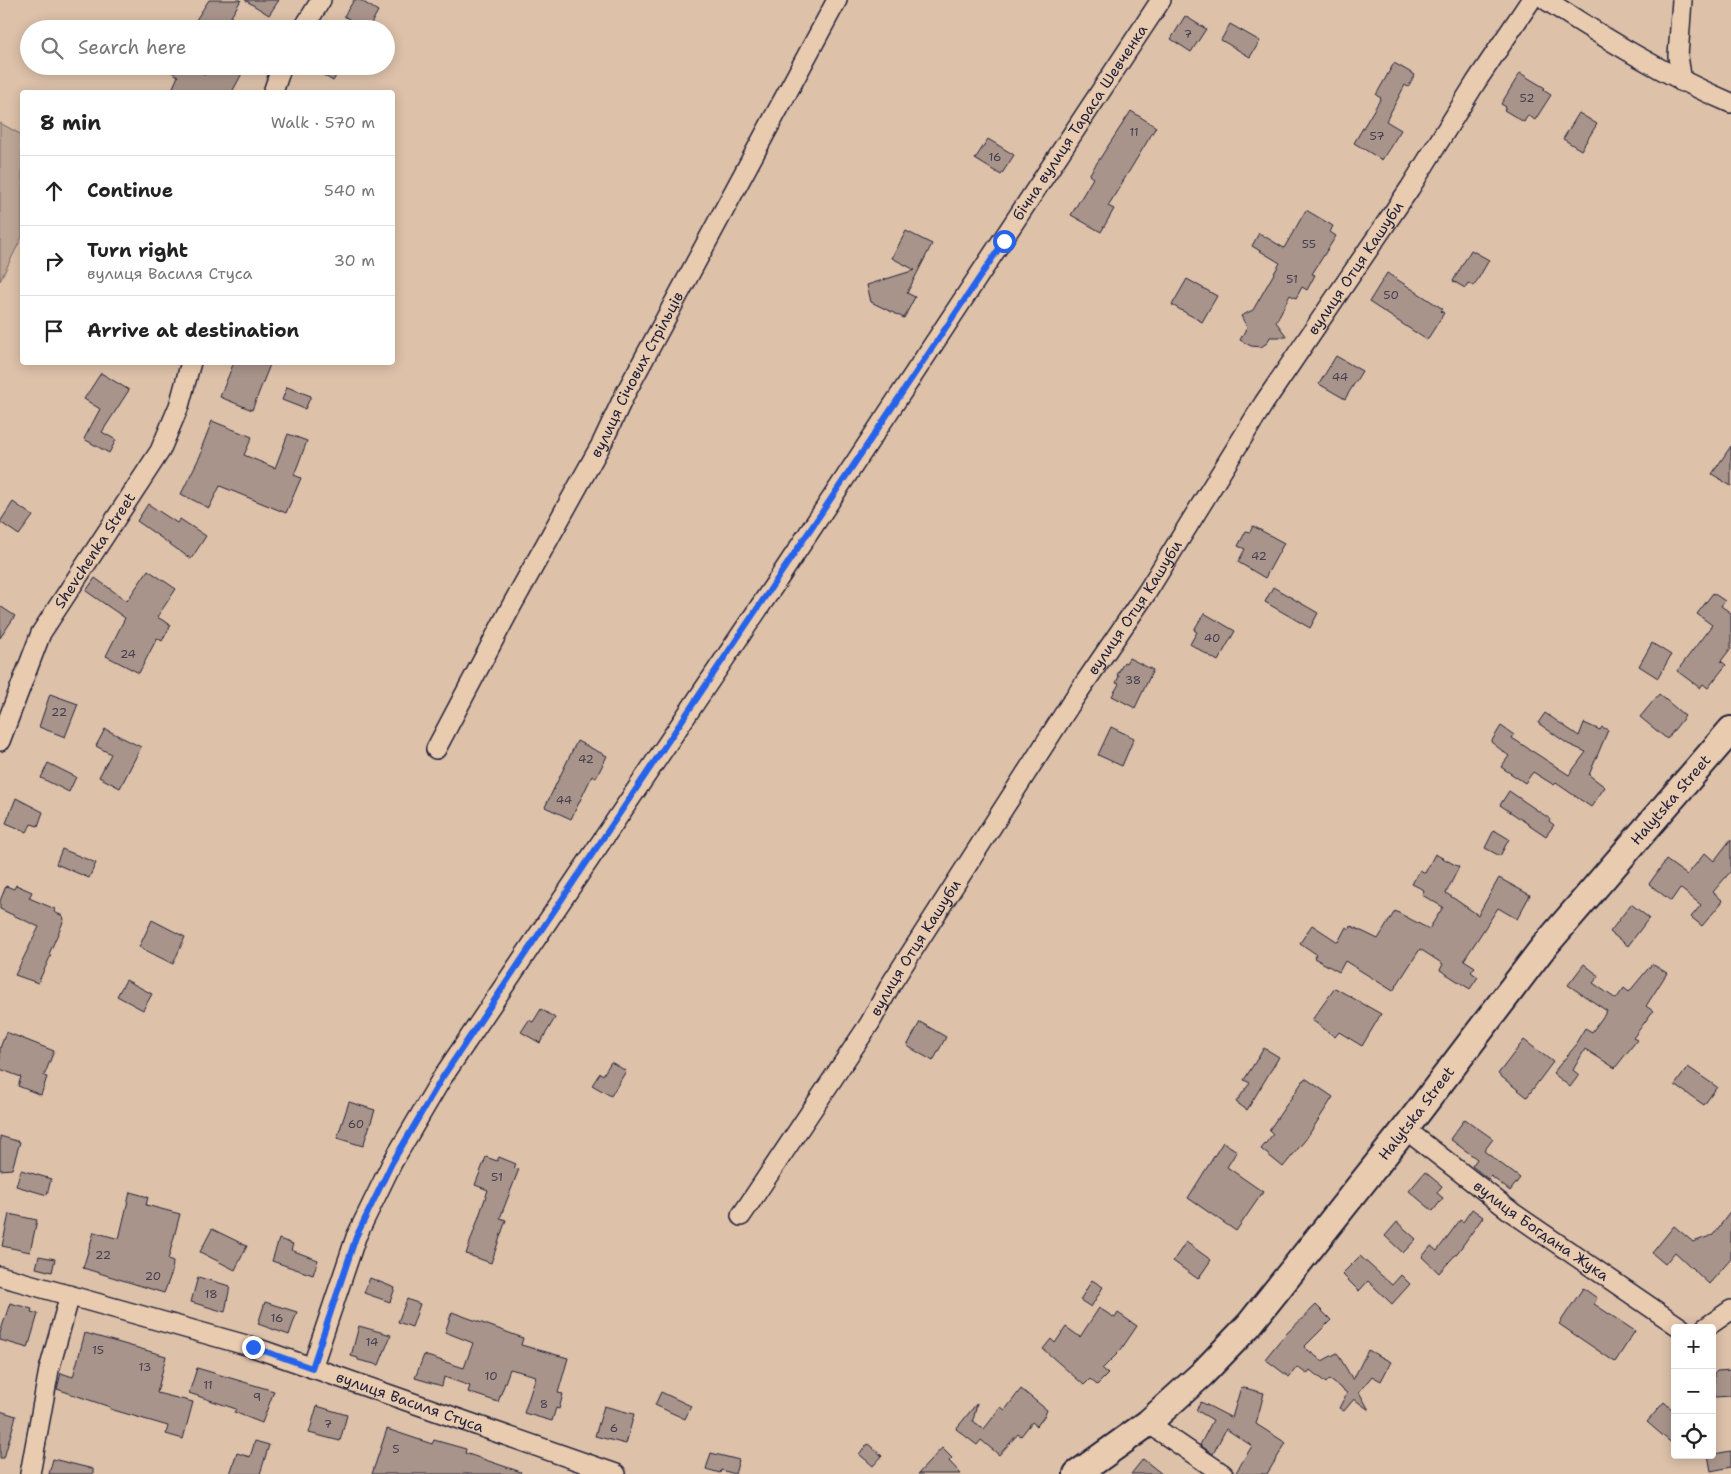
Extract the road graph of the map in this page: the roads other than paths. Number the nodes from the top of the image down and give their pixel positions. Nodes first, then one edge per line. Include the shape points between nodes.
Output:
1 (321, 0) edge
2 (837, 0) edge
3 (1161, 0) edge
4 (1532, 0) edge
5 (1546, 0) edge
6 (1682, 0) edge
7 (309, 20) edge
8 (279, 75) edge
9 (1682, 82) junction
10 (274, 90) edge
11 (1731, 103) edge
12 (190, 365) edge
13 (1731, 730) edge
14 (0, 741) edge
15 (436, 749) dead end
16 (1405, 1129) junction
17 (741, 1216) dead end
18 (0, 1276) edge
19 (70, 1295) junction
20 (1731, 1310) edge
21 (1675, 1324) edge
22 (1711, 1324) edge
23 (312, 1368) junction
24 (1148, 1423) junction
25 (30, 1474) edge
26 (616, 1474) edge
27 (1077, 1474) edge
28 (1224, 1474) edge

1 - 7 street
2 - 15 street, вулиця Січових Стрільців
3 - 23 street, бічна вулиця Тараса Шевченка via 776,584 442,1078 392,1163 356,1237
4 - 17 street, вулиця Отця Кашуби via 1410,188 1264,402 1147,592 1073,700 891,984 870,1023
5 - 9 street via 1618,47
6 - 9 street via 1678,56
8 - 10 street
9 - 11 street
12 - 14 street, Shevchenka Street via 179,406 160,451 41,633
13 - 16 street, Halytska Street via 1542,949
16 - 21 street, вулиця Богдана Жука via 1513,1213
16 - 24 street, Halytska Street via 1249,1325
18 - 19 street, вулиця Василя Стуса
19 - 23 street, вулиця Василя Стуса via 253,1347
19 - 25 street via 49,1370
20 - 22 street
23 - 26 street, вулиця Василя Стуса
24 - 27 street, Halytska Street
24 - 28 street

